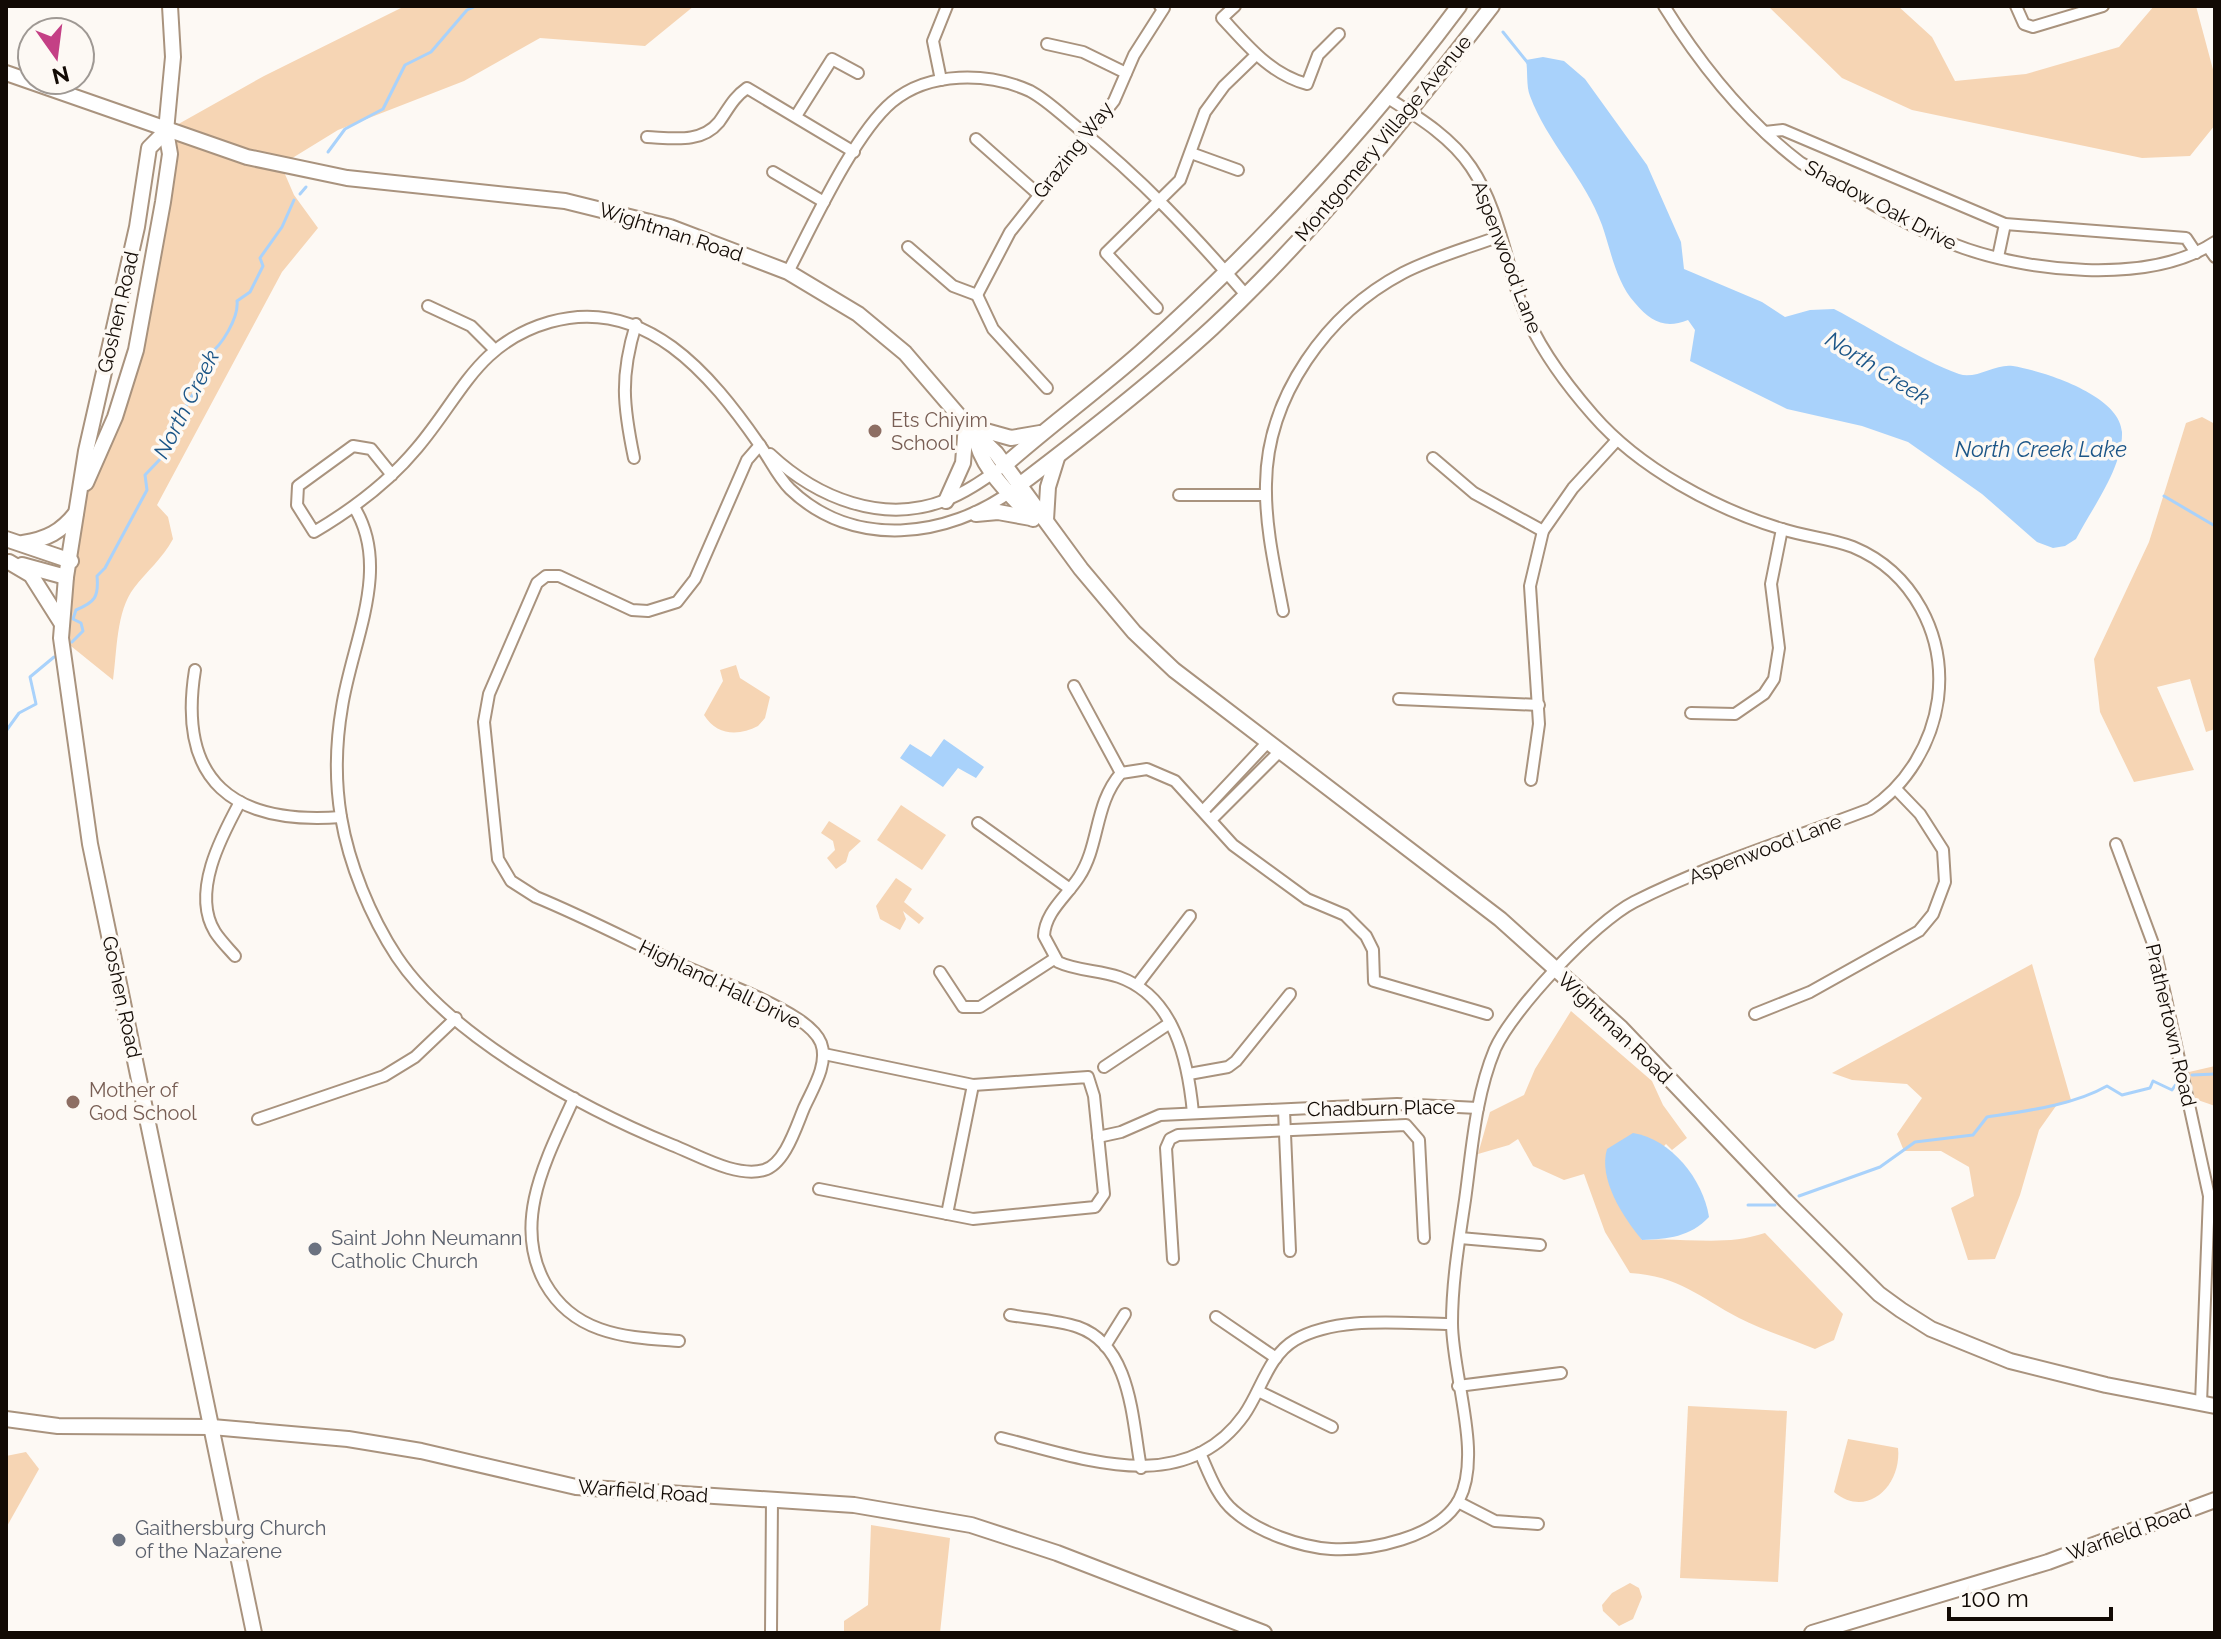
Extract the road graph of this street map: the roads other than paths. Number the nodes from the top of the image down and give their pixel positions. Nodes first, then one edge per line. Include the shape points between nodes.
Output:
1 (170, 6) edge
2 (947, 6) edge
3 (1160, 6) edge
4 (1235, 6) edge
5 (1459, 6) edge
6 (1492, 6) edge
7 (1664, 6) edge
8 (2016, 6) edge
9 (2103, 6) edge
10 (1339, 34) dead end
11 (1047, 44) dead end
12 (1256, 55) junction
13 (6, 73) edge
14 (858, 73) dead end
15 (1126, 73) junction
16 (941, 80) junction
17 (1388, 98) junction
18 (1409, 111) junction
19 (796, 116) junction
20 (166, 131) junction
21 (1765, 132) junction
22 (1088, 136) junction
23 (647, 137) dead end
24 (976, 139) dead end
25 (854, 152) junction
26 (1191, 153) junction
27 (1238, 170) dead end
28 (773, 172) dead end
29 (1038, 194) junction
30 (824, 202) junction
31 (1161, 202) junction
32 (2005, 224) junction
33 (1500, 236) junction
34 (2211, 245) edge
35 (908, 247) dead end
36 (2196, 253) junction
37 (1998, 257) junction
38 (2215, 257) edge
39 (1225, 271) junction
40 (788, 272) junction
41 (977, 295) junction
42 (1246, 295) junction
43 (428, 306) dead end
44 (1157, 308) dead end
45 (636, 324) junction
46 (494, 349) junction
47 (1047, 388) dead end
48 (970, 429) junction
49 (1044, 432) junction
50 (1617, 440) junction
51 (760, 445) junction
52 (1059, 455) junction
53 (634, 458) dead end
54 (1433, 458) dead end
55 (999, 469) junction
56 (392, 475) junction
57 (1014, 490) junction
58 (1179, 495) dead end
59 (1266, 495) junction
60 (946, 501) junction
61 (78, 505) junction
62 (354, 507) junction
63 (976, 514) junction
64 (1039, 519) junction
65 (1782, 529) junction
66 (1543, 531) junction
67 (13, 541) edge
68 (71, 561) junction
69 (7, 562) edge
70 (66, 577) junction
71 (1283, 611) dead end
72 (62, 624) junction
73 (195, 670) dead end
74 (1074, 686) dead end
75 (1399, 699) dead end
76 (1539, 705) junction
77 (1691, 713) dead end
78 (1272, 748) junction
79 (1121, 773) junction
80 (1531, 780) dead end
81 (1896, 789) junction
82 (240, 802) junction
83 (1208, 814) junction
84 (341, 817) junction
85 (978, 823) dead end
86 (2116, 844) dead end
87 (1070, 889) junction
88 (1190, 916) dead end
89 (235, 956) dead end
90 (1054, 959) junction
91 (1557, 971) junction
92 (940, 972) dead end
93 (1137, 985) junction
94 (1290, 994) dead end
95 (1487, 1014) dead end
96 (1755, 1014) dead end
97 (456, 1018) junction
98 (1170, 1023) junction
99 (824, 1054) junction
100 (1104, 1067) dead end
101 (1189, 1074) junction
102 (973, 1085) junction
103 (574, 1098) junction
104 (1478, 1108) junction
105 (1284, 1110) junction
106 (1193, 1113) junction
107 (258, 1119) dead end
108 (1284, 1130) junction
109 (1098, 1137) junction
110 (819, 1189) dead end
111 (947, 1214) junction
112 (1424, 1238) dead end
113 (1460, 1238) junction
114 (1540, 1245) dead end
115 (1290, 1251) dead end
116 (1173, 1259) dead end
117 (2211, 1301) edge
118 (1125, 1314) dead end
119 (1010, 1315) dead end
120 (1216, 1317) dead end
121 (1452, 1324) junction
122 (679, 1341) dead end
123 (1105, 1346) junction
124 (1276, 1358) junction
125 (1561, 1373) dead end
126 (1458, 1386) junction
127 (1258, 1391) junction
128 (2208, 1404) edge
129 (6, 1419) edge
130 (212, 1427) junction
131 (1332, 1427) dead end
132 (1001, 1438) dead end
133 (1200, 1453) junction
134 (1141, 1468) junction
135 (772, 1499) junction
136 (2215, 1500) edge
137 (1458, 1502) junction
138 (1538, 1524) dead end
139 (254, 1633) edge
140 (771, 1633) edge
141 (1264, 1633) edge
142 (1812, 1633) edge

1 - 20 main road, Goshen Road via 173,57
2 - 16 street via 933,41
3 - 15 street, Grazing Way via 1164,8
4 - 12 street via 1222,18
5 - 17 main road, Montgomery Village Avenue
6 - 18 main road, Montgomery Village Avenue
7 - 21 street, Shadow Oak Drive
8 - 9 street via 2024,24 2033,27
10 - 12 street via 1318,55 1307,84 1290,80
11 - 15 street via 1083,52
12 - 26 street via 1212,101
13 - 20 main road, Wightman Road
14 - 19 street via 832,59
15 - 22 street, Grazing Way via 1114,101
16 - 22 street via 966,77 1014,85 1034,93
16 - 25 street via 893,101
17 - 18 street, Aspenwood Lane
17 - 39 main road, Montgomery Village Avenue via 1309,188
18 - 33 street, Aspenwood Lane via 1447,139 1471,167 1488,197
18 - 42 main road, Montgomery Village Avenue via 1329,208
19 - 23 street via 747,88 698,137
19 - 25 street
20 - 40 main road, Wightman Road via 312,172 519,194 633,216
20 - 61 main road, Goshen Road via 170,154 136,350
20 - 61 main road, Goshen Road via 149,148
21 - 32 street, Shadow Oak Drive via 1783,130
21 - 37 street, Shadow Oak Drive via 1801,163 1914,224 1948,242
22 - 29 street, Grazing Way
22 - 31 street
24 - 29 street
25 - 30 street
26 - 27 street
26 - 31 street via 1180,180
28 - 30 street
29 - 41 street, Grazing Way via 1010,232
30 - 40 street
31 - 39 street
31 - 44 street via 1106,253
32 - 36 street, Shadow Oak Drive via 2186,238
32 - 37 street
33 - 50 street, Aspenwood Lane via 1523,308 1544,350
33 - 59 street via 1400,275 1336,324 1309,356 1280,408
34 - 36 street, Shadow Oak Drive
34 - 38 street
35 - 41 street via 953,286
36 - 37 street, Shadow Oak Drive via 2178,261 2114,269
39 - 42 street
39 - 49 main road, Montgomery Village Avenue via 1140,352
40 - 48 main road, Wightman Road via 858,314 905,353
41 - 47 street via 993,329
42 - 52 main road, Montgomery Village Avenue
43 - 46 street via 471,326
45 - 46 street via 602,317 553,321
45 - 51 street via 687,356
45 - 53 street via 623,387
46 - 56 street
48 - 49 main road via 1011,438
48 - 55 main road, Wightman Road
48 - 60 main road via 963,463
49 - 55 main road, Montgomery Village Avenue
50 - 65 street, Aspenwood Lane via 1660,474
50 - 66 street
51 - 60 street via 795,477 832,498 903,509
51 - 63 street via 791,489 854,525 910,532
51 - 99 street, Highland Hall Drive via 747,460 695,579 677,602 632,610 559,576 537,583 485,708 498,859 511,881 536,897 800,1020 819,1038
52 - 57 main road, Montgomery Village Avenue
52 - 64 main road
54 - 66 street via 1474,493
55 - 57 main road, Wightman Road
55 - 60 street
56 - 62 street
56 - 62 street via 367,446 346,449 296,491 299,510 314,532
57 - 63 street
57 - 64 main road, Wightman Road
58 - 59 street
59 - 71 street
61 - 67 main road via 65,527 52,536
61 - 68 main road, Goshen Road
62 - 84 street via 369,537 371,581 342,707
63 - 64 main road
64 - 78 main road, Wightman Road via 1050,539 1065,548 1134,632
65 - 77 street via 1771,584 1779,648 1774,679 1764,694 1735,714
65 - 81 street, Aspenwood Lane via 1831,539 1876,558 1898,576 1930,625 1940,684 1936,710 1919,755
66 - 76 street via 1530,596
67 - 68 main road
68 - 70 main road, Goshen Road
69 - 70 main road
69 - 72 main road via 31,575
70 - 72 main road, Goshen Road
72 - 130 main road, Goshen Road via 63,669 90,844
73 - 82 street via 190,723 200,762
74 - 79 street
75 - 76 street
76 - 80 street
78 - 83 street
78 - 91 main road, Wightman Road via 1500,919
79 - 83 street via 1159,773 1175,781
79 - 87 street via 1104,797 1086,862
81 - 91 street, Aspenwood Lane via 1870,809 1631,903 1595,930
81 - 96 street via 1943,850 1945,882 1933,914 1919,931 1810,992
82 - 84 street via 281,817
82 - 89 street via 214,859 207,903 215,932
83 - 95 street via 1233,845 1307,899 1331,907 1356,925 1373,950 1374,981
84 - 97 street via 356,871 383,933 414,979
85 - 87 street
86 - 117 street, Prathertown Road via 2155,949 2203,1161
87 - 90 street via 1044,924
88 - 93 street
90 - 92 street via 971,1009 963,1007
90 - 93 street
91 - 104 street, Aspenwood Lane via 1497,1046
91 - 128 main road, Wightman Road via 1621,1028 1786,1201 1901,1310 1931,1329 2010,1361
93 - 98 street
94 - 101 street via 1236,1061
97 - 103 street
97 - 107 street via 415,1057 384,1076
98 - 100 street
98 - 101 street
99 - 102 street
99 - 103 street via 778,1161 764,1170 743,1171 684,1149
101 - 106 street
102 - 109 street via 1088,1077
102 - 111 street
103 - 122 street via 531,1210 539,1271 551,1293 578,1319 623,1336
104 - 105 street, Chadburn Place via 1397,1104
104 - 113 street, Aspenwood Lane
105 - 106 street, Chadburn Place
105 - 108 street, Chadburn Place
106 - 109 street, Chadburn Place via 1150,1117
108 - 112 street, Chadburn Place via 1406,1125 1414,1131 1419,1140
108 - 115 street, Chadburn Place
108 - 116 street, Chadburn Place via 1170,1139 1166,1148
109 - 111 street via 1104,1194 1095,1207 985,1220
110 - 111 street
113 - 114 street
113 - 121 street, Aspenwood Lane
117 - 128 street, Prathertown Road
118 - 123 street
119 - 123 street via 1077,1327
120 - 124 street
121 - 124 street via 1333,1328 1293,1341
121 - 126 street, Aspenwood Lane
123 - 134 street via 1123,1377
124 - 127 street
125 - 126 street
126 - 137 street, Aspenwood Lane via 1468,1451
127 - 131 street
127 - 133 street via 1230,1432
129 - 130 main road, Warfield Road via 58,1426
130 - 135 main road, Warfield Road via 369,1442 576,1487
130 - 139 main road, Goshen Road
132 - 134 street
133 - 134 street via 1178,1463
133 - 137 street via 1236,1513 1258,1527 1316,1547 1355,1548 1423,1531
135 - 140 street
135 - 141 main road, Warfield Road via 854,1505 971,1525
136 - 142 main road, Warfield Road via 2048,1562
137 - 138 street via 1495,1521

